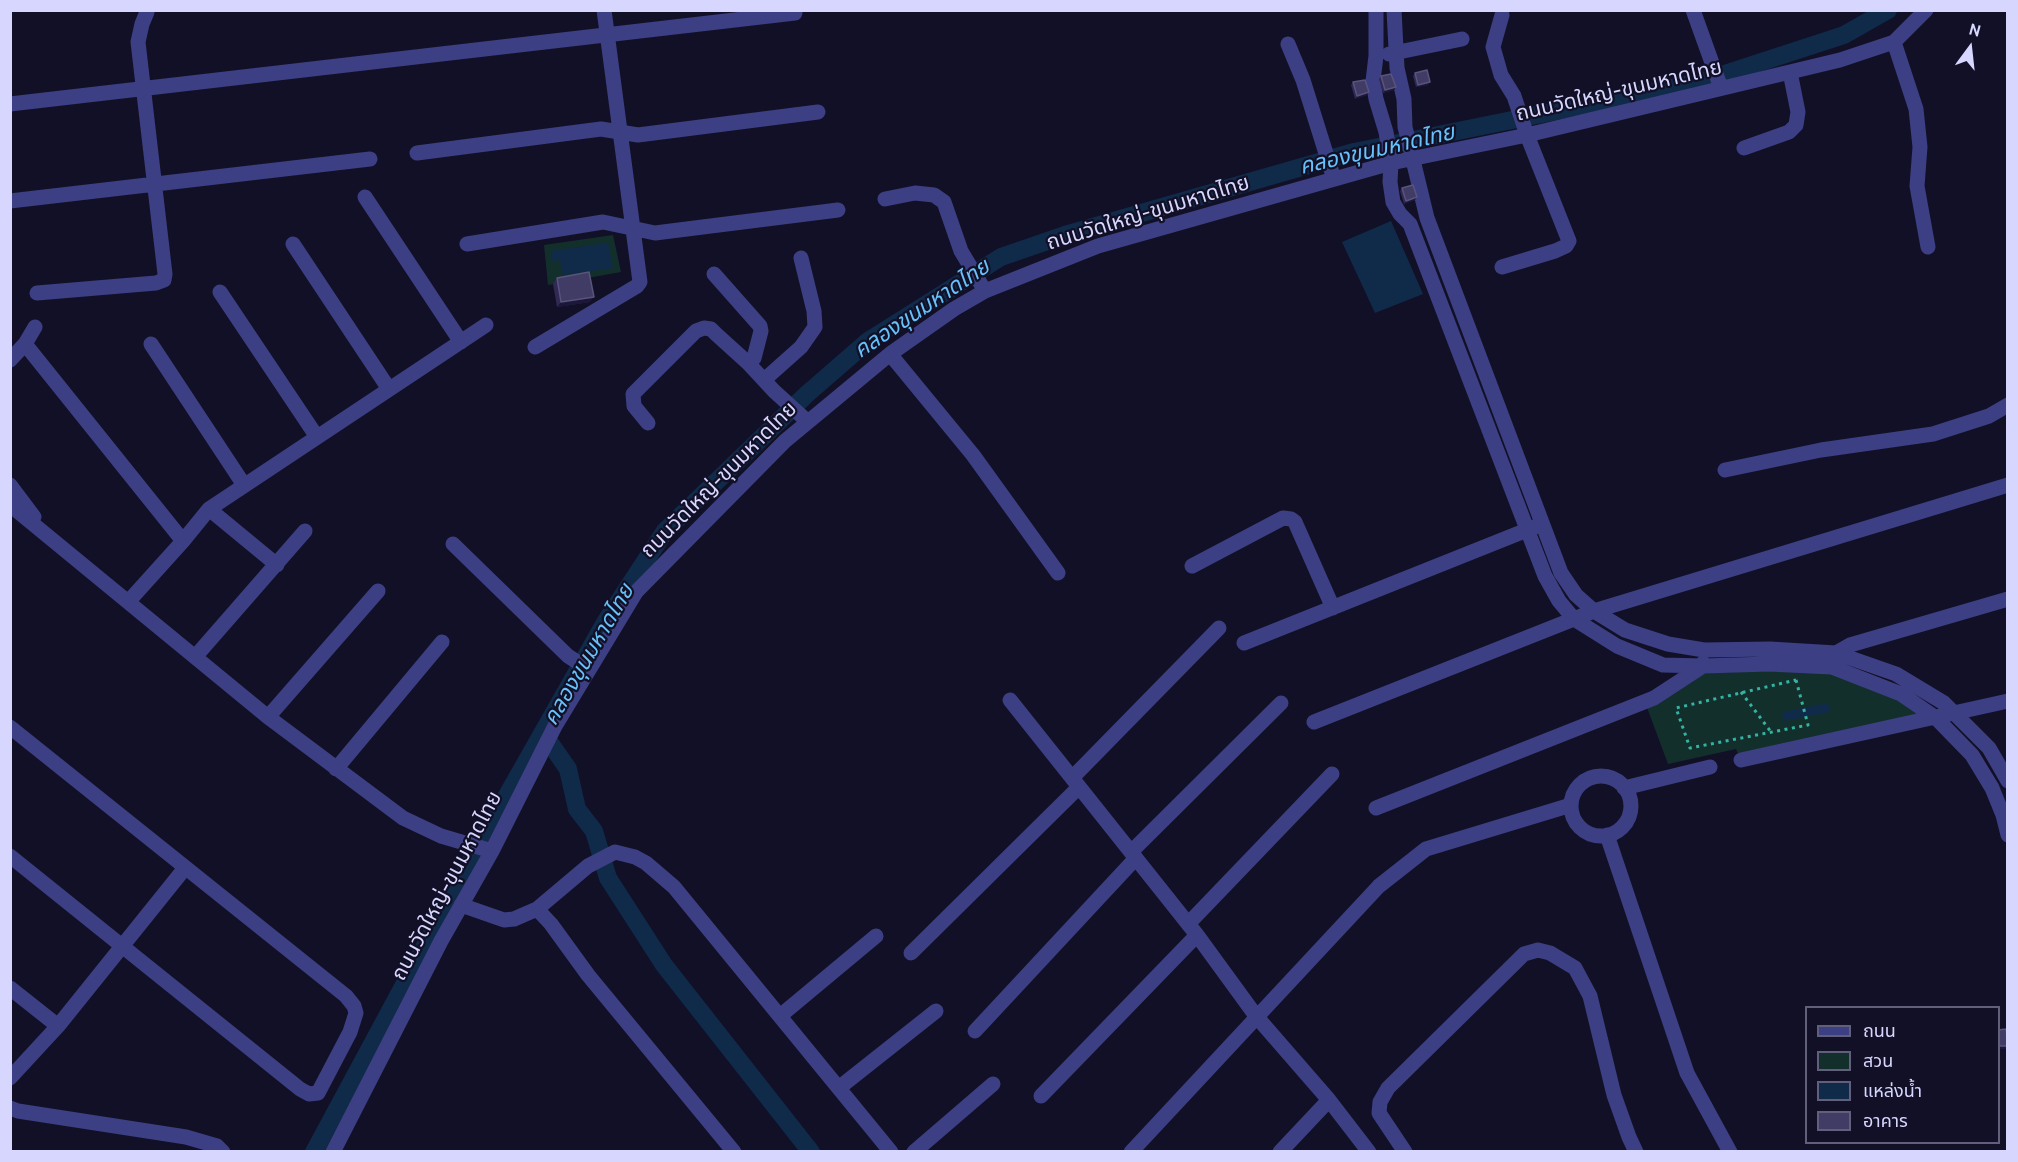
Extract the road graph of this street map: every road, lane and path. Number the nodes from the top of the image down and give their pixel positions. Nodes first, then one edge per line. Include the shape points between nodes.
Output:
1 (604, 10) edge
2 (1376, 10) edge
3 (1394, 10) edge
4 (1693, 10) edge
5 (1926, 10) edge
6 (151, 11) edge
7 (795, 13) dead end
8 (1502, 15) dead end
9 (607, 34) junction
10 (1462, 39) dead end
11 (1894, 42) junction
12 (1288, 44) dead end
13 (1396, 52) junction
14 (1376, 56) junction
15 (1790, 72) junction
16 (1719, 85) junction
17 (144, 88) junction
18 (10, 104) edge
19 (818, 112) dead end
20 (1525, 129) junction
21 (620, 132) junction
22 (1744, 148) dead end
23 (417, 153) dead end
24 (370, 159) dead end
25 (1412, 159) junction
26 (1391, 163) junction
27 (1331, 173) junction
28 (155, 185) junction
29 (365, 197) dead end
30 (885, 199) dead end
31 (10, 201) edge
32 (838, 210) dead end
33 (1426, 218) junction
34 (1410, 224) junction
35 (634, 228) junction
36 (293, 244) dead end
37 (467, 244) dead end
38 (1928, 247) dead end
39 (801, 258) dead end
40 (1502, 267) dead end
41 (714, 274) dead end
42 (983, 286) junction
43 (220, 292) dead end
44 (37, 293) dead end
45 (486, 325) dead end
46 (35, 327) dead end
47 (461, 342) junction
48 (25, 344) junction
49 (151, 344) dead end
50 (535, 347) dead end
51 (890, 354) junction
52 (10, 360) edge
53 (748, 363) junction
54 (769, 386) junction
55 (389, 389) junction
56 (2007, 405) edge
57 (803, 418) junction
58 (648, 423) dead end
59 (317, 437) junction
60 (1725, 470) dead end
61 (10, 485) edge
62 (244, 485) junction
63 (2007, 485) edge
64 (10, 505) edge
65 (209, 509) junction
66 (1542, 524) junction
67 (1527, 530) junction
68 (305, 531) dead end
69 (46, 534) junction
70 (183, 541) junction
71 (453, 544) dead end
72 (277, 565) junction
73 (1192, 566) dead end
74 (1058, 573) dead end
75 (378, 591) dead end
76 (2007, 599) edge
77 (128, 602) junction
78 (1333, 608) junction
79 (1594, 610) junction
80 (1574, 619) junction
81 (1219, 628) dead end
82 (442, 642) dead end
83 (1244, 643) dead end
84 (1704, 650) junction
85 (195, 657) junction
86 (1834, 660) junction
87 (1703, 666) junction
88 (586, 667) junction
89 (1741, 692) junction
90 (1010, 700) dead end
91 (2007, 701) edge
92 (1281, 704) dead end
93 (1955, 714) junction
94 (268, 717) junction
95 (1936, 718) junction
96 (1314, 722) dead end
97 (10, 727) edge
98 (1771, 732) junction
99 (1741, 760) dead end
100 (1710, 767) dead end
101 (336, 769) junction
102 (1332, 774) dead end
103 (2007, 781) edge
104 (1076, 783) junction
105 (1624, 788) junction
106 (1571, 805) junction
107 (1376, 808) dead end
108 (1607, 835) junction
109 (2007, 835) edge
110 (487, 849) junction
111 (1133, 855) junction
112 (10, 856) edge
113 (185, 868) junction
114 (461, 905) junction
115 (537, 909) junction
116 (1192, 929) junction
117 (876, 936) dead end
118 (123, 946) junction
119 (911, 953) dead end
120 (10, 988) edge
121 (936, 1011) dead end
122 (780, 1016) junction
123 (1256, 1016) junction
124 (58, 1026) junction
125 (975, 1031) dead end
126 (10, 1078) edge
127 (993, 1084) dead end
128 (840, 1088) junction
129 (1041, 1096) dead end
130 (1329, 1100) junction
131 (10, 1108) edge
132 (200, 1146) edge
133 (223, 1152) edge
134 (333, 1152) edge
135 (734, 1152) edge
136 (891, 1152) edge
137 (914, 1152) edge
138 (1131, 1152) edge
139 (1280, 1152) edge
140 (1369, 1152) edge
141 (1405, 1152) edge
142 (1636, 1152) edge
143 (1730, 1152) edge

1 - 9 street
2 - 14 street
3 - 13 street
4 - 16 street
5 - 11 street, ถนนวัดใหญ่-ขุนมหาดไทย
6 - 17 street via 141,24 138,42
7 - 9 street
8 - 20 street via 1494,47 1501,75 1514,96
9 - 17 street
9 - 21 street
10 - 13 street
11 - 15 street, ถนนวัดใหญ่-ขุนมหาดไทย
11 - 38 street via 1916,109 1920,147 1917,186
12 - 27 street
13 - 14 street
13 - 25 street
14 - 26 street via 1373,81
15 - 16 street, ถนนวัดใหญ่-ขุนมหาดไทย
15 - 22 street via 1798,112 1796,125 1789,132
16 - 20 street, ถนนวัดใหญ่-ขุนมหาดไทย
17 - 18 street
17 - 28 street
19 - 21 street via 638,135
20 - 25 street, ถนนวัดใหญ่-ขุนมหาดไทย
20 - 40 street via 1569,242 1555,251
21 - 23 street via 601,129
21 - 35 street
24 - 28 street
25 - 26 street, ถนนวัดใหญ่-ขุนมหาดไทย
25 - 33 street
26 - 27 street, ถนนวัดใหญ่-ขุนมหาดไทย
26 - 34 street via 1393,202
27 - 42 street, ถนนวัดใหญ่-ขุนมหาดไทย
28 - 31 street
28 - 44 street via 164,280
29 - 47 street
30 - 42 street via 915,193 934,195 944,201 961,251
32 - 35 street via 655,233
33 - 34 street
33 - 66 street
34 - 67 street
35 - 37 street via 603,222
35 - 50 street via 641,278 637,286
36 - 55 street
39 - 54 street via 815,327
41 - 53 street via 760,326 754,358
42 - 51 street, ถนนวัดใหญ่-ขุนมหาดไทย
43 - 59 street
45 - 47 street
46 - 48 street
47 - 55 street
48 - 52 street
48 - 70 street
49 - 62 street
51 - 57 street, ถนนวัดใหญ่-ขุนมหาดไทย
51 - 74 street via 973,455
53 - 54 street
53 - 58 street via 711,329 696,331 633,394 634,406
54 - 57 street
55 - 59 street
56 - 60 street via 1989,416 1933,434 1821,450
57 - 88 street, ถนนวัดใหญ่-ขุนมหาดไทย via 636,592
59 - 62 street
61 - 69 street
62 - 65 street
63 - 79 street
64 - 69 street
65 - 70 street
65 - 72 street
66 - 67 street
66 - 79 street via 1561,573 1576,595
67 - 78 street
67 - 80 street via 1545,576
68 - 72 street
69 - 77 street
70 - 77 street
71 - 88 street via 568,656
72 - 85 street
73 - 78 street via 1283,519 1291,519
75 - 94 street
76 - 86 street via 1858,642
77 - 85 street
78 - 83 street
79 - 80 street
79 - 84 street via 1625,630 1668,644
80 - 87 street via 1617,646 1663,664
80 - 96 street
81 - 104 street
82 - 101 street
84 - 86 street via 1770,649
84 - 87 street
85 - 94 street
86 - 87 street
86 - 93 street via 1896,674
86 - 95 street via 1901,694
87 - 107 street via 1654,698
88 - 110 street, ถนนวัดใหญ่-ขุนมหาดไทย
89 - 98 path
89 - 98 path via 1796,680 1808,725
89 - 98 path via 1676,708 1690,748
90 - 104 street
91 - 93 street
92 - 111 street
93 - 95 street
93 - 103 street via 1989,748
94 - 101 street
95 - 99 street
95 - 109 street via 1972,755 1992,788
97 - 113 street
100 - 105 street
101 - 110 street via 403,818 441,836
102 - 116 street
104 - 111 street
104 - 119 street
105 - 106 street via 1606,777 1586,780 1578,786
105 - 108 street via 1630,803 1627,821 1621,829
106 - 108 street via 1572,815 1584,831
106 - 123 street via 1426,849 1379,886
108 - 143 street via 1687,1072
110 - 114 street, ถนนวัดใหญ่-ขุนมหาดไทย
111 - 116 street
111 - 125 street
112 - 118 street
113 - 118 street
113 - 118 street via 354,1006 356,1013 350,1032 318,1093 300,1089
114 - 115 street via 504,920
114 - 134 street, ถนนวัดใหญ่-ขุนมหาดไทย
115 - 122 street via 588,866 615,852 635,856 674,887
115 - 135 street
116 - 123 street
116 - 129 street
117 - 122 street
118 - 124 street
120 - 124 street
121 - 128 street
122 - 128 street
123 - 130 street
123 - 138 street
124 - 126 street
127 - 137 street
128 - 136 street
130 - 139 street
130 - 140 street
131 - 132 street
132 - 133 street via 217,1146
141 - 142 street via 1379,1113 1388,1088 1524,954 1538,950 1575,968 1590,996 1614,1095

